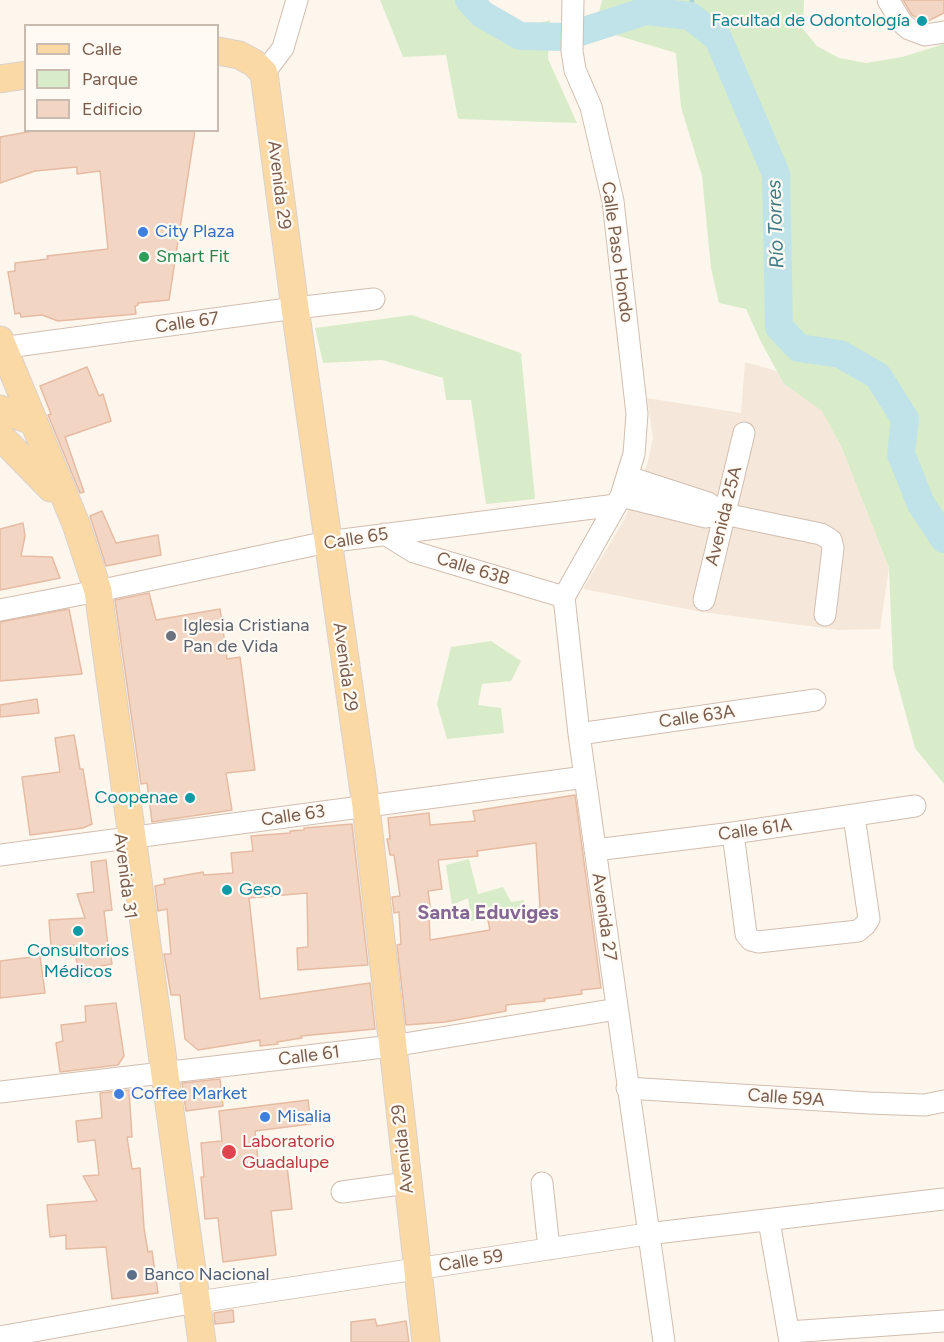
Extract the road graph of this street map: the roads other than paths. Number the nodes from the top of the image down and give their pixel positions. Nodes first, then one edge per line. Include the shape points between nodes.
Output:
1 (297, 0) edge
2 (573, 0) edge
3 (888, 0) edge
4 (944, 32) edge
5 (219, 51) edge
6 (264, 74) junction
7 (24, 75) edge
8 (0, 79) edge
9 (374, 299) dead end
10 (295, 308) junction
11 (1, 351) edge
12 (19, 417) edge
13 (744, 433) dead end
14 (0, 436) edge
15 (51, 488) junction
16 (622, 493) junction
17 (724, 514) junction
18 (385, 534) junction
19 (327, 542) junction
20 (92, 592) junction
21 (564, 597) junction
22 (704, 600) dead end
23 (0, 610) edge
24 (825, 615) dead end
25 (815, 700) dead end
26 (579, 734) junction
27 (585, 777) junction
28 (366, 806) junction
29 (915, 806) dead end
30 (854, 816) junction
31 (733, 833) junction
32 (126, 838) junction
33 (595, 850) junction
34 (0, 855) edge
35 (616, 1009) junction
36 (392, 1046) junction
37 (157, 1074) junction
38 (627, 1088) junction
39 (0, 1092) edge
40 (944, 1101) edge
41 (407, 1183) junction
42 (542, 1184) dead end
43 (342, 1192) dead end
44 (944, 1199) edge
45 (769, 1221) junction
46 (647, 1234) junction
47 (549, 1249) junction
48 (417, 1269) junction
49 (191, 1303) junction
50 (944, 1321) edge
51 (0, 1337) edge
52 (790, 1337) edge
53 (190, 1342) edge
54 (202, 1342) edge
55 (426, 1342) edge
56 (664, 1342) edge

1 - 6 street via 283,48
2 - 16 street, Calle Paso Hondo via 572,51 575,70 591,107 613,201 638,414 634,454
3 - 4 street via 909,29 925,35
5 - 6 main road via 239,55
6 - 10 main road, Avenida 29
7 - 8 main road
9 - 10 street, Calle 67
10 - 11 street, Calle 67
10 - 19 main road, Avenida 29
11 - 12 main road
12 - 15 main road, Avenida 31
12 - 20 main road, Avenida 31 via 75,524
13 - 17 street, Avenida 25A
14 - 15 main road
15 - 20 main road, Avenida 31
16 - 17 street, Calle 65 via 706,517
16 - 18 street, Calle 65
16 - 21 street
17 - 22 street, Avenida 25A
17 - 24 street, Calle 65 via 821,534 831,540
18 - 19 street, Calle 65
18 - 21 street, Calle 63B via 414,552
19 - 20 street, Calle 65
19 - 28 main road, Avenida 29
20 - 23 street, Calle 65
20 - 32 main road, Avenida 31
21 - 26 street, Avenida 27
25 - 26 street, Calle 63A
26 - 27 street, Avenida 27
27 - 28 street, Calle 63
27 - 33 street, Avenida 27
28 - 32 street, Calle 63
28 - 36 main road, Avenida 29
29 - 30 street, Calle 61A
30 - 31 street, Calle 61A
30 - 31 street via 869,919 858,931 751,940 746,934
31 - 33 street, Calle 61A
32 - 34 street, Calle 63
32 - 37 main road, Avenida 31
33 - 35 street, Avenida 27
35 - 36 street, Calle 61
35 - 38 street, Avenida 27
36 - 37 street, Calle 61
36 - 41 main road, Avenida 29
37 - 39 street, Calle 61
37 - 49 main road, Avenida 31
38 - 40 street, Calle 59A via 869,1103 925,1105
38 - 46 street, Avenida 27
41 - 43 street
41 - 48 main road, Avenida 29
42 - 47 street
44 - 45 street, Calle 59
45 - 46 street, Calle 59
45 - 52 street
46 - 47 street, Calle 59
46 - 56 street, Avenida 27
47 - 48 street, Calle 59
48 - 49 street, Calle 59
48 - 55 main road, Avenida 29
49 - 51 street, Calle 59
49 - 53 main road, Avenida 31
49 - 54 main road, Avenida 31
50 - 52 street

